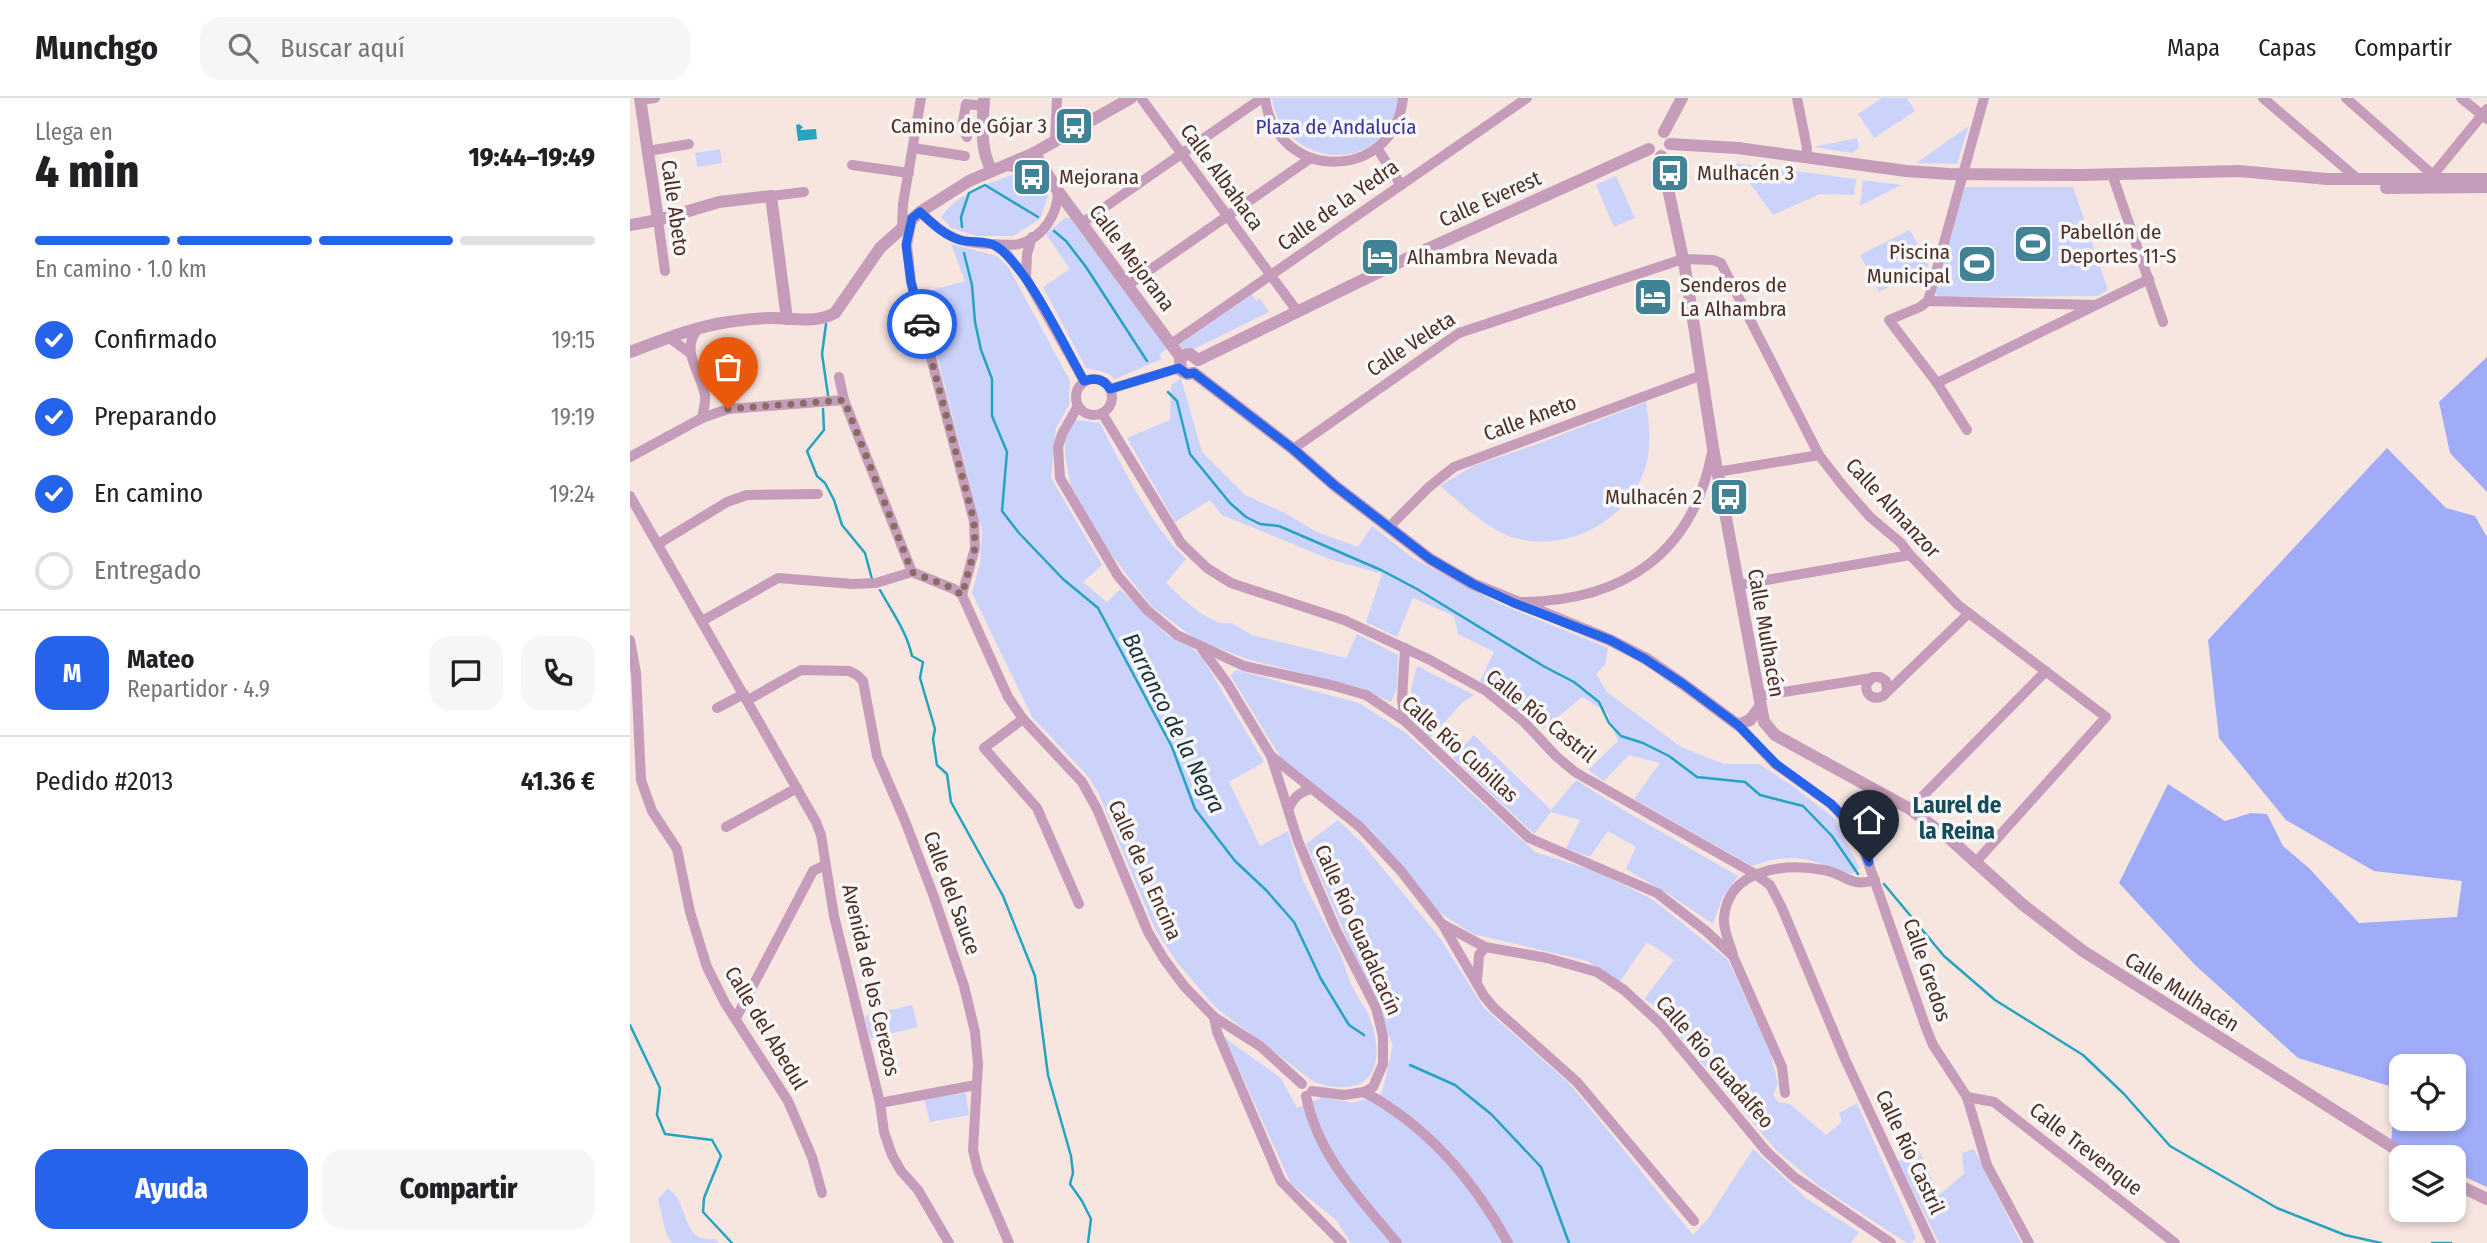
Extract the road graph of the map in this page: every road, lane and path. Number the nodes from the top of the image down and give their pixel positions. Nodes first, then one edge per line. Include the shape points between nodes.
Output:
1 (655, 98) edge
2 (921, 98) edge
3 (1057, 98) edge
4 (1131, 98) edge
5 (1140, 98) edge
6 (1264, 98) edge
7 (1403, 98) edge
8 (1527, 98) edge
9 (1682, 98) edge
10 (1797, 98) edge
11 (1984, 98) edge
12 (2263, 98) edge
13 (2346, 98) edge
14 (2460, 98) edge
15 (640, 99) edge
16 (967, 101) edge
17 (984, 102) edge
18 (2485, 115) edge
19 (967, 136) dead end
20 (1667, 138) junction
21 (1055, 141) junction
22 (689, 144) dead end
23 (913, 148) junction
24 (1377, 148) junction
25 (1648, 149) junction
26 (648, 151) junction
27 (1034, 153) junction
28 (1183, 154) junction
29 (965, 156) dead end
30 (1661, 156) junction
31 (1311, 158) junction
32 (1806, 158) junction
33 (852, 165) dead end
34 (1005, 166) junction
35 (992, 171) junction
36 (909, 173) junction
37 (2112, 174) junction
38 (1961, 175) junction
39 (2433, 177) junction
40 (2331, 179) junction
41 (2487, 179) edge
42 (2359, 180) junction
43 (1401, 185) junction
44 (1054, 186) junction
45 (2487, 187) edge
46 (804, 192) dead end
47 (771, 196) junction
48 (1054, 216) junction
49 (1226, 217) junction
50 (1079, 219) junction
51 (658, 220) junction
52 (907, 223) junction
53 (630, 225) edge
54 (1032, 237) junction
55 (992, 244) junction
56 (906, 245) junction
57 (1683, 260) junction
58 (665, 271) dead end
59 (1270, 276) junction
60 (1026, 278) junction
61 (2149, 279) junction
62 (1730, 280) junction
63 (1128, 285) junction
64 (1745, 290) dead end
65 (1928, 300) junction
66 (2096, 305) junction
67 (1297, 311) junction
68 (788, 318) junction
69 (2163, 322) dead end
70 (699, 328) junction
71 (668, 337) junction
72 (1171, 344) junction
73 (630, 352) edge
74 (690, 353) junction
75 (1180, 363) junction
76 (1196, 367) junction
77 (1702, 374) junction
78 (839, 377) dead end
79 (1084, 381) junction
80 (1937, 383) junction
81 (1110, 389) junction
82 (705, 396) junction
83 (844, 400) junction
84 (1078, 406) junction
85 (723, 410) junction
86 (1102, 412) junction
87 (702, 418) junction
88 (1967, 430) dead end
89 (1713, 448) junction
90 (1293, 449) junction
91 (1819, 455) junction
92 (631, 458) edge
93 (1717, 471) junction
94 (818, 494) dead end
95 (630, 496) edge
96 (1389, 527) junction
97 (658, 544) junction
98 (1910, 555) junction
99 (912, 572) junction
100 (1738, 585) junction
101 (962, 595) junction
102 (1514, 603) junction
103 (1969, 614) junction
104 (702, 621) junction
105 (630, 640) edge
106 (1199, 646) junction
107 (1405, 648) junction
108 (1423, 656) junction
109 (2046, 671) junction
110 (1405, 673) junction
111 (1873, 677) junction
112 (1888, 691) junction
113 (746, 697) junction
114 (1402, 700) junction
115 (1759, 701) junction
116 (718, 708) dead end
117 (1387, 709) junction
118 (1023, 719) junction
119 (1405, 721) junction
120 (1738, 725) junction
121 (1271, 756) junction
122 (797, 789) junction
123 (1310, 789) junction
124 (1289, 808) junction
125 (1910, 809) junction
126 (726, 827) dead end
127 (1975, 863) junction
128 (825, 865) junction
129 (1755, 874) junction
130 (1875, 880) junction
131 (1079, 904) dead end
132 (1724, 923) junction
133 (1442, 924) junction
134 (1706, 931) junction
135 (1485, 947) junction
136 (1733, 956) junction
137 (1477, 982) junction
138 (1214, 1017) junction
139 (736, 1018) junction
140 (976, 1085) junction
141 (1368, 1090) junction
142 (1785, 1093) dead end
143 (1308, 1094) junction
144 (1967, 1097) junction
145 (880, 1103) junction
146 (2389, 1145) edge
147 (2466, 1189) edge
148 (822, 1193) dead end
149 (2487, 1199) edge
150 (1694, 1221) dead end
151 (950, 1243) edge
152 (1009, 1243) edge
153 (1342, 1243) edge
154 (1397, 1243) edge
155 (1508, 1243) edge
156 (1891, 1243) edge
157 (1931, 1243) edge
158 (2029, 1243) edge
159 (2175, 1243) edge

1 - 15 street
2 - 23 street
3 - 21 street
4 - 21 street
5 - 28 street, Calle Albahaca
6 - 28 street
6 - 31 street via 1282,139
7 - 24 street via 1392,132
8 - 43 street, Calle de la Yedra
9 - 20 street
10 - 32 street
11 - 38 street
12 - 42 street
13 - 39 street
14 - 18 street
15 - 26 street, Calle Abeto
16 - 17 street
16 - 19 street via 962,127
17 - 35 street via 984,157
18 - 39 street
20 - 25 street via 1658,133
20 - 30 street via 1666,153
20 - 32 street
21 - 27 street
22 - 26 street, Calle Abeto
23 - 29 street
23 - 36 street
24 - 31 street via 1352,160
24 - 43 street
25 - 30 street
25 - 67 street, Calle Everest
26 - 51 street, Calle Abeto
27 - 34 street
27 - 44 street, Calle Mejorana
28 - 49 street, Calle Albahaca
28 - 50 street
30 - 57 street, Calle Mulhacén
31 - 49 street
32 - 38 street
33 - 36 street
34 - 35 street
34 - 44 street via 1038,170
35 - 52 street
36 - 52 street via 903,204
37 - 38 street
37 - 40 street via 2239,171
37 - 61 street
38 - 65 street
39 - 41 street
39 - 42 street
40 - 42 street
40 - 45 street via 2371,188
43 - 59 street, Calle de la Yedra
44 - 48 street via 1058,205
44 - 50 street, Calle Mejorana
46 - 47 street
47 - 51 street via 719,202
47 - 68 street
48 - 50 street via 1062,213
48 - 54 street
49 - 59 street, Calle Albahaca
49 - 63 street
50 - 63 street, Calle Mejorana
51 - 53 street
51 - 58 street, Calle Abeto
52 - 55 street via 937,228 957,239
52 - 56 street
52 - 56 street
52 - 68 street via 880,248 835,313 808,321
54 - 55 street via 1019,244
54 - 60 street
55 - 60 street via 1005,252
56 - 101 street via 911,282 974,521 975,548
57 - 62 street, Calle Almanzor via 1721,263
57 - 77 street, Calle Mulhacén
57 - 90 street, Calle Veleta via 1459,333
59 - 67 street, Calle Albahaca
59 - 72 street, Calle de la Yedra
60 - 79 street
61 - 66 street
61 - 69 street
62 - 64 street
62 - 91 street, Calle Almanzor
63 - 72 street, Calle Mejorana
65 - 66 street
65 - 80 street via 1889,320
66 - 80 street
67 - 76 street, Calle Everest
68 - 70 street
70 - 71 street
70 - 74 street
71 - 73 street
71 - 74 street
72 - 75 street, Calle Mejorana
74 - 82 street
75 - 76 street via 1190,354
75 - 81 street
76 - 90 street, Calle Gredos
77 - 89 street, Calle Mulhacén
77 - 96 street, Calle Aneto via 1454,467
78 - 83 street
79 - 81 street via 1096,379
79 - 84 street via 1077,390
80 - 88 street
81 - 86 street via 1110,405
82 - 85 street
82 - 87 street
83 - 85 street
83 - 99 street
84 - 86 street via 1092,415
84 - 106 street, Calle Río Cubillas via 1058,447 1060,478 1118,576 1147,610
85 - 87 street
86 - 107 street, Calle Río Castril via 1181,543 1207,568 1231,583 1344,620
87 - 92 street
89 - 93 street, Calle Mulhacén
89 - 102 street via 1707,480 1692,513 1652,564 1596,593
90 - 96 street, Calle Gredos
91 - 93 street
91 - 98 street, Calle Almanzor via 1870,517
93 - 100 street, Calle Mulhacén
94 - 97 street via 747,495 727,502
95 - 97 street, Avenida de los Cerezos
96 - 102 street, Calle Gredos via 1430,559
97 - 104 street, Avenida de los Cerezos
98 - 100 street
98 - 103 street, Calle Almanzor
99 - 101 street
99 - 104 street via 876,583 778,579
100 - 115 street, Calle Mulhacén
101 - 118 street, Calle de la Encina via 1008,697
102 - 120 street, Calle Gredos via 1610,640 1645,659
103 - 109 street, Calle Almanzor
103 - 112 street
104 - 113 street, Avenida de los Cerezos
105 - 139 street, Calle del Abedul via 636,673 640,780 652,811 677,849 707,967
106 - 117 street, Calle Río Cubillas via 1244,666 1366,695
106 - 121 street, Calle Río Guadalcacín
107 - 108 street, Calle Río Castril
107 - 110 street
108 - 110 street
108 - 129 street, Calle Río Castril via 1486,691 1575,772
109 - 125 street
109 - 127 street, Calle Almanzor via 2106,717
110 - 114 street
111 - 112 street via 1883,678
111 - 112 street via 1866,686 1870,696 1880,698
111 - 115 street
113 - 116 street
113 - 122 street, Avenida de los Cerezos
113 - 140 street, Calle del Sauce via 802,670 849,671 863,681 877,756 925,872 964,986 975,1032
114 - 117 street
114 - 119 street
115 - 120 street via 1750,720
115 - 125 street, Calle Mulhacén via 1764,722 1775,736
117 - 119 street, Calle Río Cubillas
118 - 131 street via 984,748 1037,808
118 - 138 street, Calle de la Encina via 1083,782 1164,960
119 - 134 street, Calle Río Cubillas via 1529,838 1657,893
120 - 130 street, Calle Gredos via 1776,764 1849,822
121 - 123 street, Calle Río Guadalfeo
121 - 124 street, Calle Río Guadalcacín
122 - 126 street
122 - 128 street, Avenida de los Cerezos via 817,822
123 - 124 street via 1293,799
123 - 133 street, Calle Río Guadalfeo via 1368,836
124 - 141 street, Calle Río Guadalcacín via 1325,904 1376,1009 1383,1063
125 - 127 street, Calle Mulhacén
127 - 146 street, Calle Mulhacén via 2083,951
128 - 139 street, Avenida de los Cerezos via 813,871
128 - 145 street, Avenida de los Cerezos
129 - 130 street via 1804,867 1862,884
129 - 132 street via 1727,901
129 - 157 street, Calle Río Castril via 1770,885 1782,908 1845,1059
130 - 144 street, Calle Gredos via 1933,1045
132 - 134 street via 1719,930
132 - 136 street
133 - 135 street, Calle Río Guadalfeo
133 - 137 street
134 - 136 street, Calle Río Cubillas
135 - 137 street via 1479,955
135 - 156 street, Calle Río Guadalfeo via 1597,972 1624,990 1661,1024 1766,1151 1794,1177
136 - 142 street, Calle Río Cubillas via 1782,1068
137 - 150 street via 1514,1028 1577,1082
138 - 143 street, Calle de la Encina via 1260,1046 1302,1084 1300,1092
138 - 153 street via 1281,1181
139 - 148 street, Calle del Abedul via 788,1101
140 - 145 street, Avenida de los Cerezos
140 - 152 street, Calle del Sauce via 973,1150
141 - 143 street
141 - 155 street via 1415,1125 1468,1179
143 - 154 street via 1319,1139 1334,1166
144 - 158 street, Calle Gredos via 1987,1165
144 - 159 street, Calle Trevenque via 1994,1102
145 - 151 street, Avenida de los Cerezos via 892,1155
147 - 149 street

